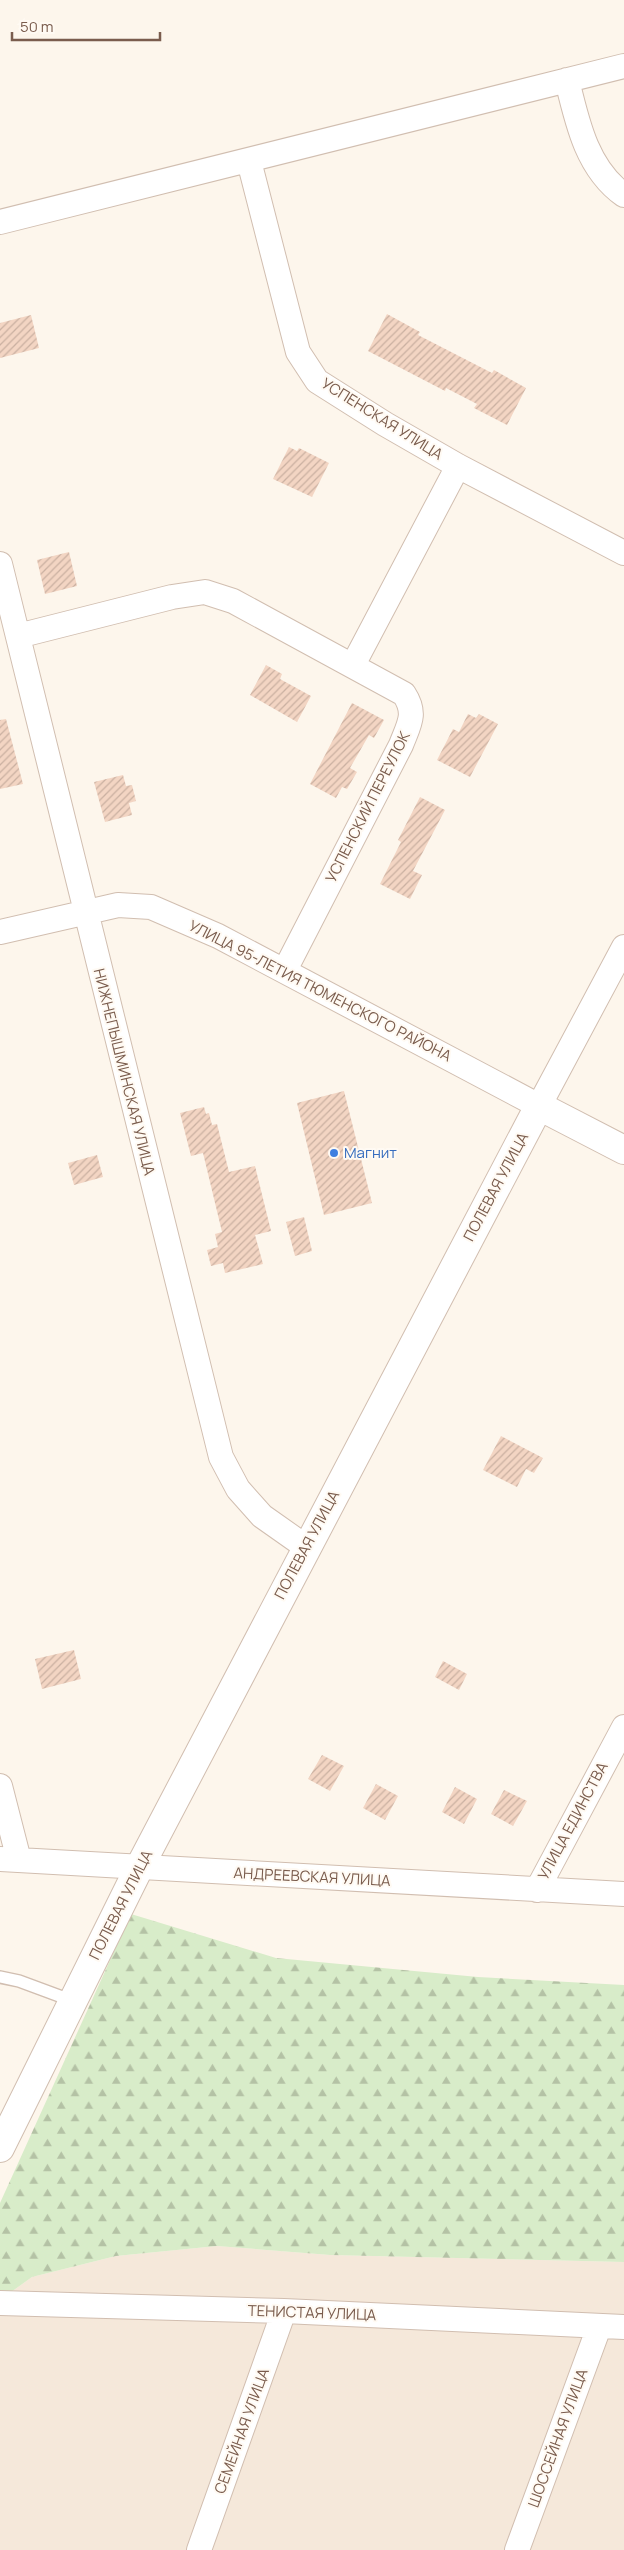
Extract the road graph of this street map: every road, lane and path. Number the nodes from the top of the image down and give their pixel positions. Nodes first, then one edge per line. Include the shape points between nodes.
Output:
1 (624, 66) edge
2 (567, 80) junction
3 (249, 161) junction
4 (624, 195) edge
5 (0, 222) edge
6 (458, 466) junction
7 (624, 553) edge
8 (0, 564) edge
9 (18, 636) junction
10 (353, 665) junction
11 (84, 911) junction
12 (0, 932) edge
13 (624, 947) edge
14 (285, 970) junction
15 (539, 1106) junction
16 (624, 1150) edge
17 (306, 1547) junction
18 (624, 1727) edge
19 (0, 1786) edge
20 (9, 1860) edge
21 (139, 1868) junction
22 (537, 1890) junction
23 (624, 1894) edge
24 (0, 1978) edge
25 (73, 2001) junction
26 (0, 2148) edge
27 (0, 2303) edge
28 (284, 2311) junction
29 (599, 2326) junction
30 (624, 2327) edge
31 (199, 2550) edge
32 (516, 2550) edge

1 - 2 street
2 - 3 street
2 - 4 street via 587,151 611,186
3 - 5 street
3 - 6 street, УСПЕНСКАЯ УЛИЦА via 298,352 317,381
6 - 7 street, УСПЕНСКАЯ УЛИЦА
6 - 10 street
8 - 9 street, НИЖНЕПЫШМИНСКАЯ УЛИЦА
9 - 10 street, УСПЕНСКИЙ ПЕРЕУЛОК via 172,597 205,592 233,601
9 - 11 street, НИЖНЕПЫШМИНСКАЯ УЛИЦА
10 - 14 street, УСПЕНСКИЙ ПЕРЕУЛОК via 404,694 412,706 411,719 402,745
11 - 12 street, УЛИЦА 95-ЛЕТИЯ ТЮМЕНСКОГО РАЙОНА
11 - 14 street, УЛИЦА 95-ЛЕТИЯ ТЮМЕНСКОГО РАЙОНА via 118,905 151,908 218,936
11 - 17 street, НИЖНЕПЫШМИНСКАЯ УЛИЦА via 221,1458 238,1489 262,1516
13 - 15 street, ПОЛЕВАЯ УЛИЦА
14 - 15 street, УЛИЦА 95-ЛЕТИЯ ТЮМЕНСКОГО РАЙОНА
15 - 16 street, УЛИЦА 95-ЛЕТИЯ ТЮМЕНСКОГО РАЙОНА
15 - 17 street, ПОЛЕВАЯ УЛИЦА
17 - 21 street, ПОЛЕВАЯ УЛИЦА
18 - 22 street, УЛИЦА ЕДИНСТВА
19 - 20 street
20 - 21 street, АНДРЕЕВСКАЯ УЛИЦА
21 - 22 street, АНДРЕЕВСКАЯ УЛИЦА
21 - 25 street, ПОЛЕВАЯ УЛИЦА
22 - 23 street, АНДРЕЕВСКАЯ УЛИЦА
24 - 25 lane via 18,1981
25 - 26 street, ПОЛЕВАЯ УЛИЦА
27 - 28 street, ТЕНИСТАЯ УЛИЦА
28 - 29 street, ТЕНИСТАЯ УЛИЦА
28 - 31 street, СЕМЕЙНАЯ УЛИЦА
29 - 30 street, ТЕНИСТАЯ УЛИЦА
29 - 32 street, ШОССЕЙНАЯ УЛИЦА

